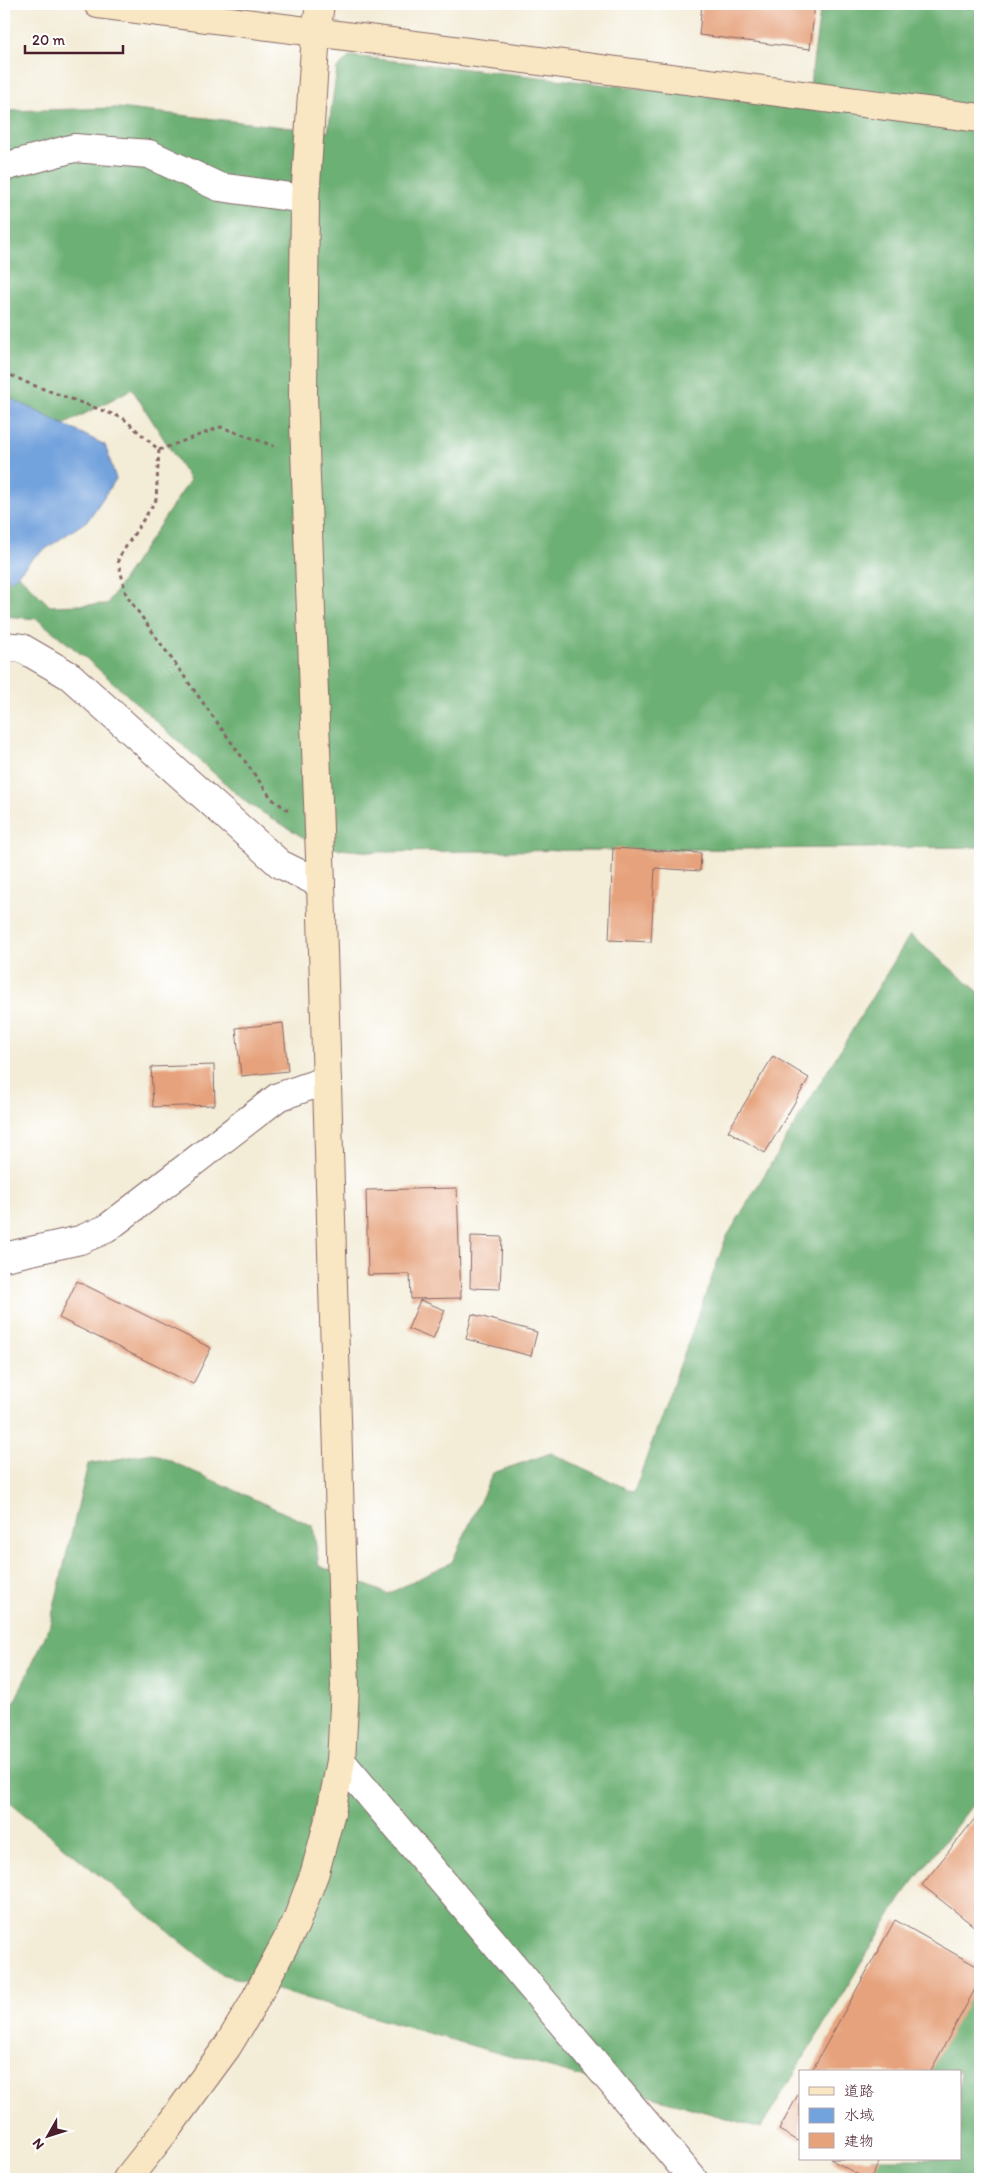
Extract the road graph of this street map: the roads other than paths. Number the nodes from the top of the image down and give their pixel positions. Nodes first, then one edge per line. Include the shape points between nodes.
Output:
1 (98, 4) edge
2 (320, 4) edge
3 (316, 33) junction
4 (980, 118) edge
5 (4, 167) edge
6 (305, 199) junction
7 (4, 646) edge
8 (321, 884) junction
9 (327, 1080) junction
10 (4, 1257) edge
11 (341, 1761) junction
12 (127, 2179) edge
13 (693, 2179) edge

1 - 3 street
2 - 3 street
3 - 4 street
3 - 6 street
5 - 6 street via 74,148 149,154 219,187
6 - 8 street via 302,395
7 - 8 street via 22,648 70,676 280,864
8 - 9 street
9 - 10 street via 278,1097 106,1229 80,1240
9 - 11 street via 345,1687
11 - 12 street via 315,1872 295,1925 274,1967 227,2047
11 - 13 street

